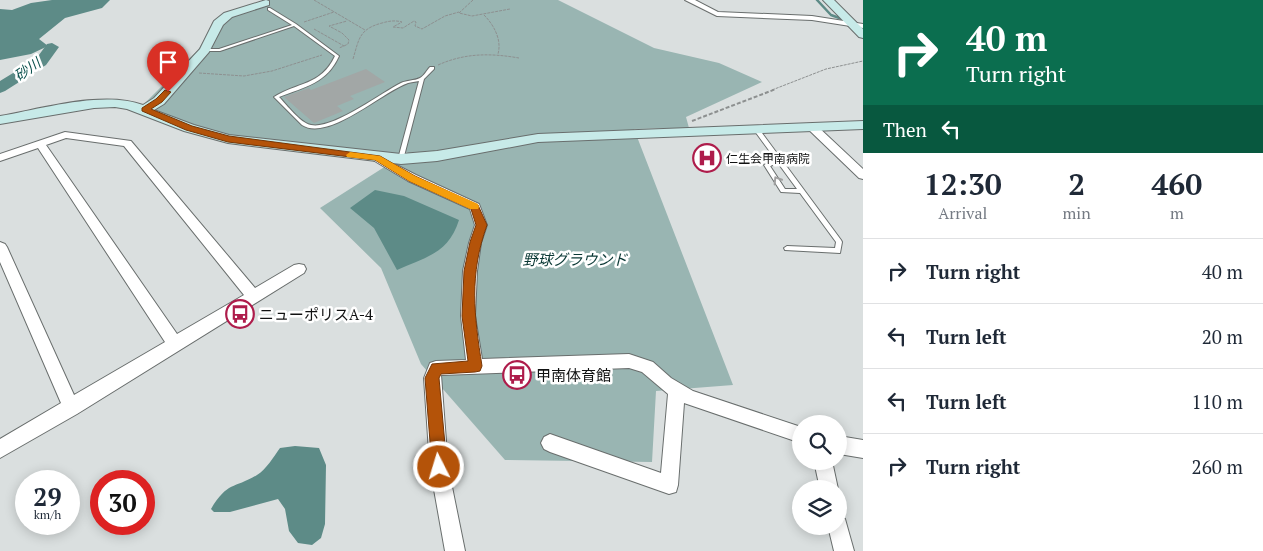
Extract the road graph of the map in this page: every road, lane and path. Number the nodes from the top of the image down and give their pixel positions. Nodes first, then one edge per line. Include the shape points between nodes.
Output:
1 (314, 0) edge
2 (473, 0) edge
3 (689, 0) edge
4 (828, 0) edge
5 (267, 4) edge
6 (510, 9) dead end
7 (334, 12) junction
8 (459, 12) junction
9 (484, 15) junction
10 (348, 20) junction
11 (295, 25) junction
12 (858, 26) edge
13 (365, 30) junction
14 (863, 35) edge
15 (344, 46) junction
16 (205, 50) junction
17 (335, 50) dead end
18 (326, 53) dead end
19 (498, 54) junction
20 (519, 58) dead end
21 (353, 59) dead end
22 (863, 61) edge
23 (432, 68) joint
24 (193, 72) dead end
25 (422, 78) junction
26 (145, 110) junction
27 (0, 120) edge
28 (863, 125) edge
29 (812, 128) junction
30 (757, 130) junction
31 (701, 132) junction
32 (40, 144) junction
33 (0, 158) edge
34 (377, 158) junction
35 (401, 159) junction
36 (779, 160) junction
37 (863, 175) edge
38 (802, 191) junction
39 (0, 247) edge
40 (787, 248) dead end
41 (299, 269) dead end
42 (253, 296) junction
43 (175, 344) junction
44 (475, 366) junction
45 (677, 390) junction
46 (71, 408) junction
47 (792, 432) edge
48 (550, 443) dead end
49 (847, 446) edge
50 (0, 449) edge
51 (863, 449) edge
52 (840, 535) edge
53 (455, 551) edge
54 (844, 551) edge

1 - 7 path
2 - 8 path
3 - 12 street via 717,14 812,18
4 - 12 street
5 - 11 lane
5 - 16 street via 228,15 218,22
6 - 9 path
7 - 10 path
7 - 15 path via 303,22
8 - 9 path via 469,16
8 - 13 path via 448,14 422,29 415,26 414,21 403,28 393,27 402,22 396,20
9 - 19 path via 493,26 499,44
10 - 13 path
10 - 15 path via 329,26 349,40
11 - 16 lane via 220,50
11 - 25 lane via 337,56 327,74 276,97 307,126 319,127 345,117 405,82
12 - 14 street
13 - 21 path
15 - 17 path
16 - 26 street via 159,101
18 - 24 path via 272,72 244,76
19 - 20 path
19 - 23 path via 478,52
22 - 31 path via 826,69 692,120
23 - 25 lane
25 - 35 lane
26 - 27 street via 130,105 94,104
26 - 34 street via 228,139
28 - 29 street
29 - 30 street
29 - 37 street
30 - 31 street
30 - 36 lane
31 - 35 street via 538,138
32 - 33 street
32 - 42 street via 65,135 127,143
32 - 43 street
34 - 35 street
34 - 44 street via 475,207 481,225 470,271 468,316
36 - 38 lane
38 -> 36 lane via 784,191 767,165
38 - 40 lane via 839,242 838,250
39 - 46 street
41 - 42 street
42 - 43 street
43 - 46 street
44 - 45 street via 629,362 647,366
44 - 53 street via 436,368 432,378 439,467
45 - 47 street via 688,397
45 - 48 street via 669,485
46 - 50 street
49 - 51 street
52 - 54 street

